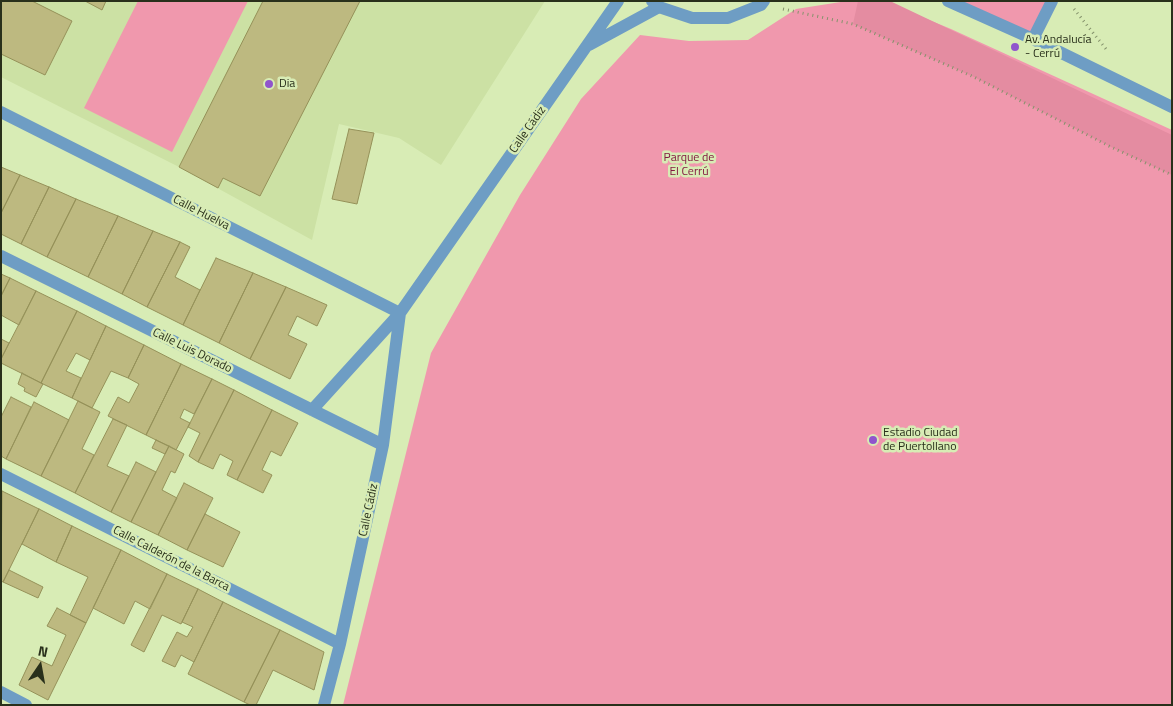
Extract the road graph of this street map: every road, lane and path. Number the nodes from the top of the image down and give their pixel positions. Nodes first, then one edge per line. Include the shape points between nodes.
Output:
1 (618, 1) edge
2 (948, 1) edge
3 (1052, 1) edge
4 (763, 3) edge
5 (655, 4) edge
6 (1073, 8) dead end
7 (1033, 39) junction
8 (587, 46) junction
9 (1114, 53) dead end
10 (1172, 107) edge
11 (1, 112) edge
12 (1172, 175) edge
13 (1, 256) edge
14 (400, 313) junction
15 (312, 410) junction
16 (383, 445) junction
17 (1, 474) edge
18 (340, 644) junction
19 (1, 692) edge
20 (26, 705) edge
21 (324, 705) edge

1 - 8 street, Calle Cádiz
2 - 7 street
3 - 7 street
4 - 5 street via 728,18 692,18
4 - 12 path via 854,24 974,77
5 - 8 street, Calle Cádiz
6 - 9 path via 1106,49
7 - 10 street
8 - 14 street, Calle Cádiz
11 - 14 street, Calle Huelva
13 - 15 street, Calle Luis Dorado
14 - 15 street, Calle Cádiz
14 - 16 street, Calle Cádiz
15 - 16 street, Calle Luis Dorado
16 - 18 street, Calle Cádiz
17 - 18 street, Calle Calderón de la Barca
18 - 21 street, Calle Cádiz
19 - 20 street

